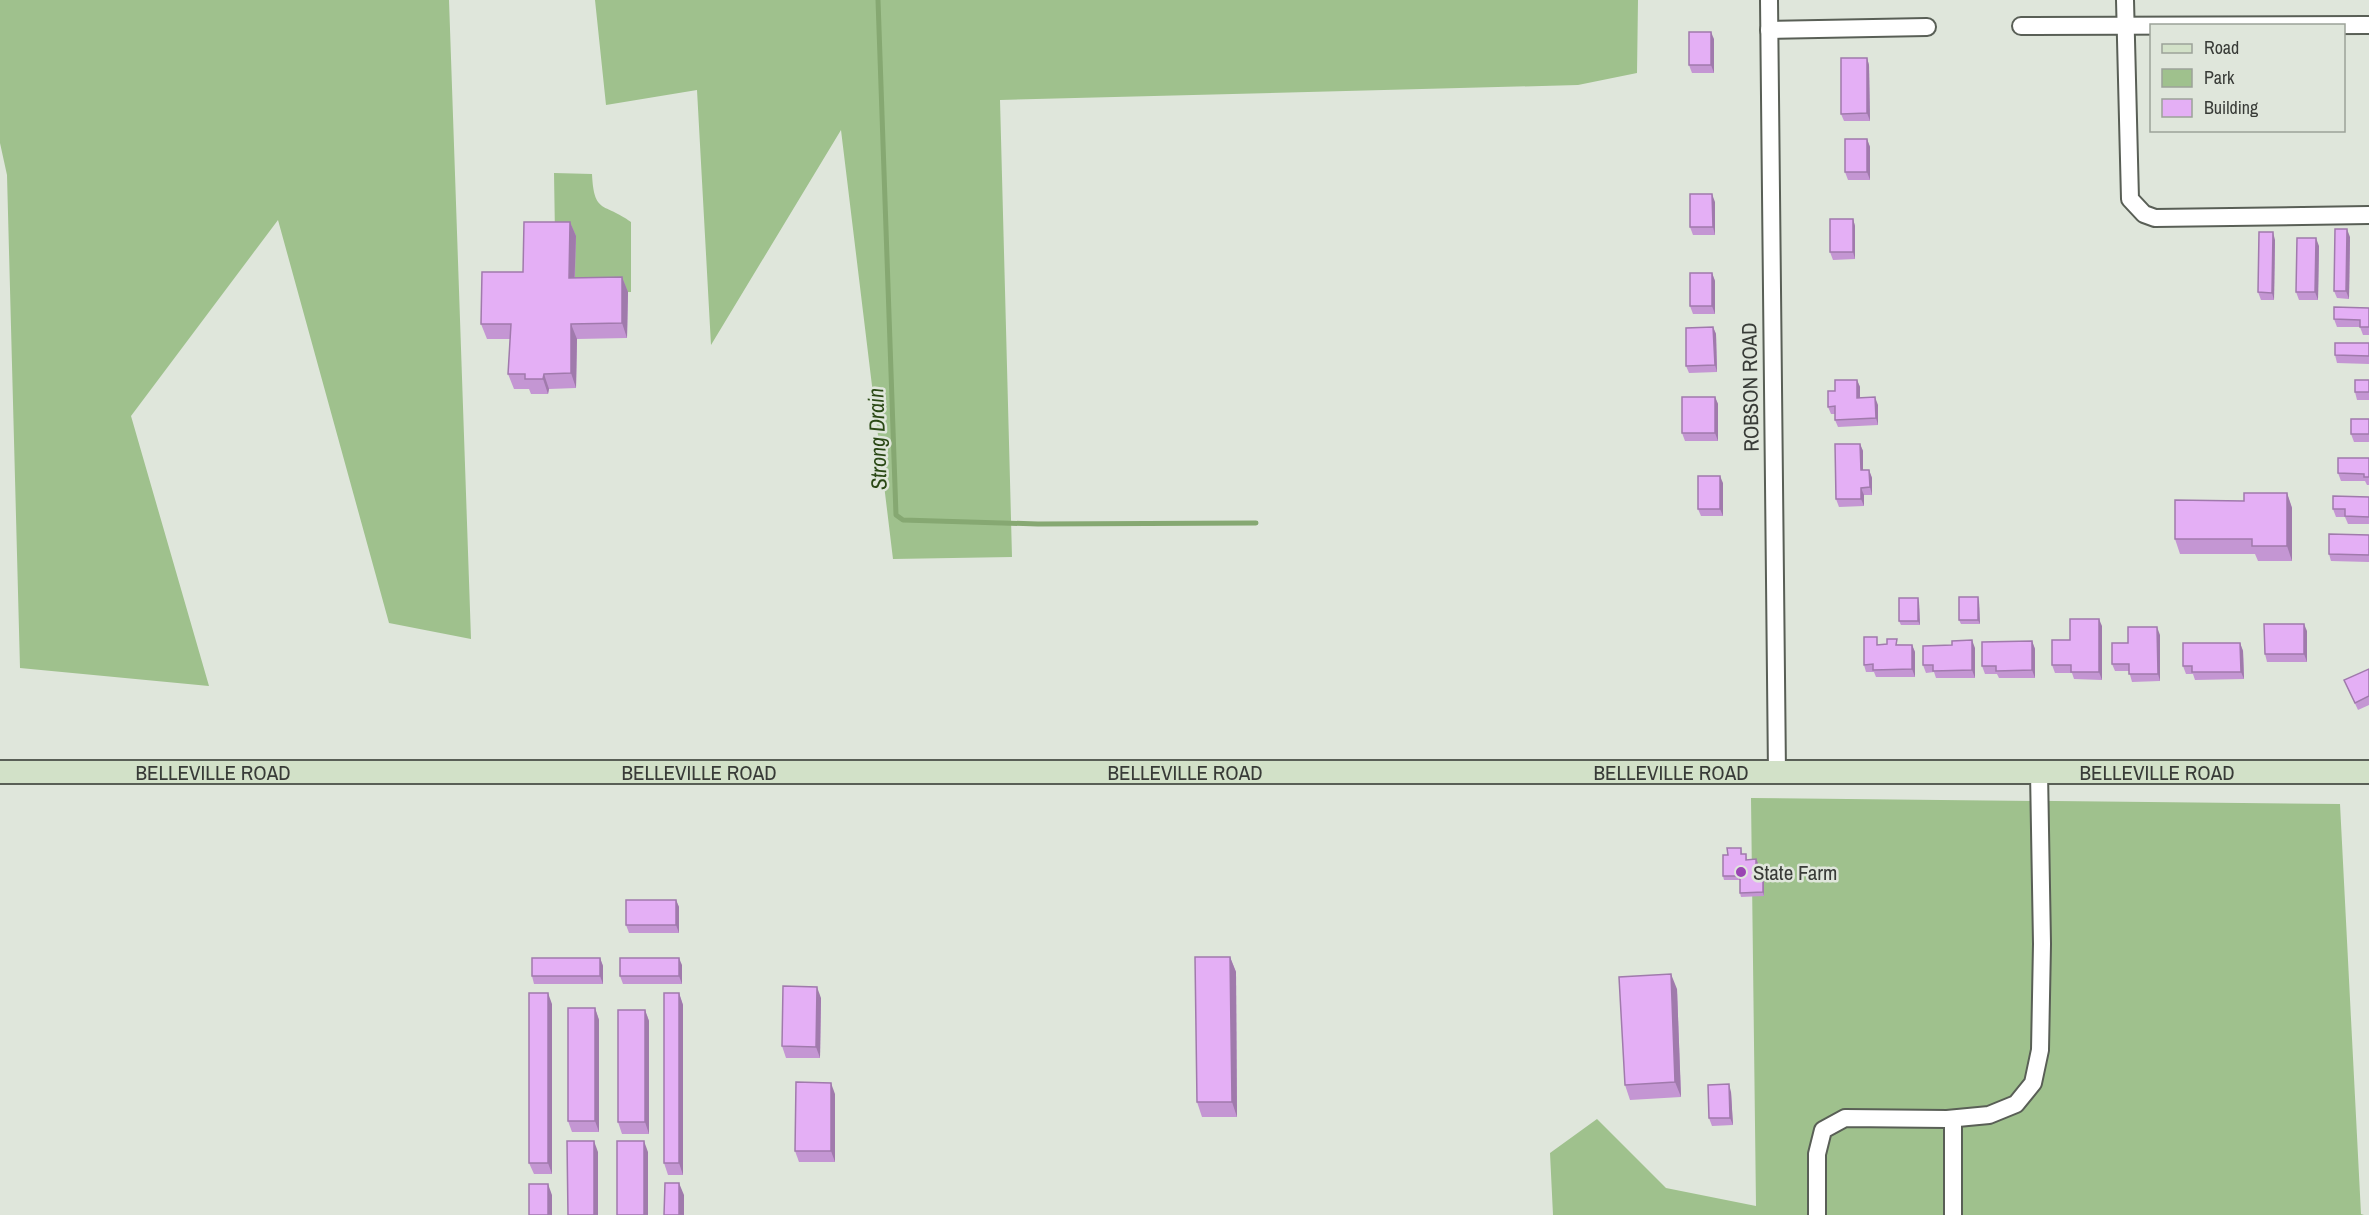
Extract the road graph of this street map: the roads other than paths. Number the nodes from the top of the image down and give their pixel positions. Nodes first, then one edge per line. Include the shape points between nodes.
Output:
1 (1769, 0) edge
2 (2126, 0) edge
3 (2125, 24) junction
4 (2150, 24) edge
5 (2345, 25) edge
6 (2369, 25) edge
7 (2021, 26) dead end
8 (1927, 27) dead end
9 (1769, 30) junction
10 (2369, 215) edge
11 (2369, 771) edge
12 (0, 772) edge
13 (2039, 772) junction
14 (1777, 773) junction
15 (1953, 1119) junction
16 (1817, 1215) edge
17 (1953, 1215) edge

1 - 9 street, ROBSON ROAD
2 - 3 street
3 - 4 street
3 - 7 street
3 - 10 street via 2130,199 2144,214 2155,219
5 - 6 street
8 - 9 street
9 - 14 street, ROBSON ROAD
11 - 13 main road, BELLEVILLE ROAD
12 - 14 main road, BELLEVILLE ROAD
13 - 14 main road, BELLEVILLE ROAD
13 - 15 street via 2042,956 2040,1050 2033,1083 2016,1104 1989,1115
15 - 16 street via 1845,1118 1823,1130 1817,1154
15 - 17 street

